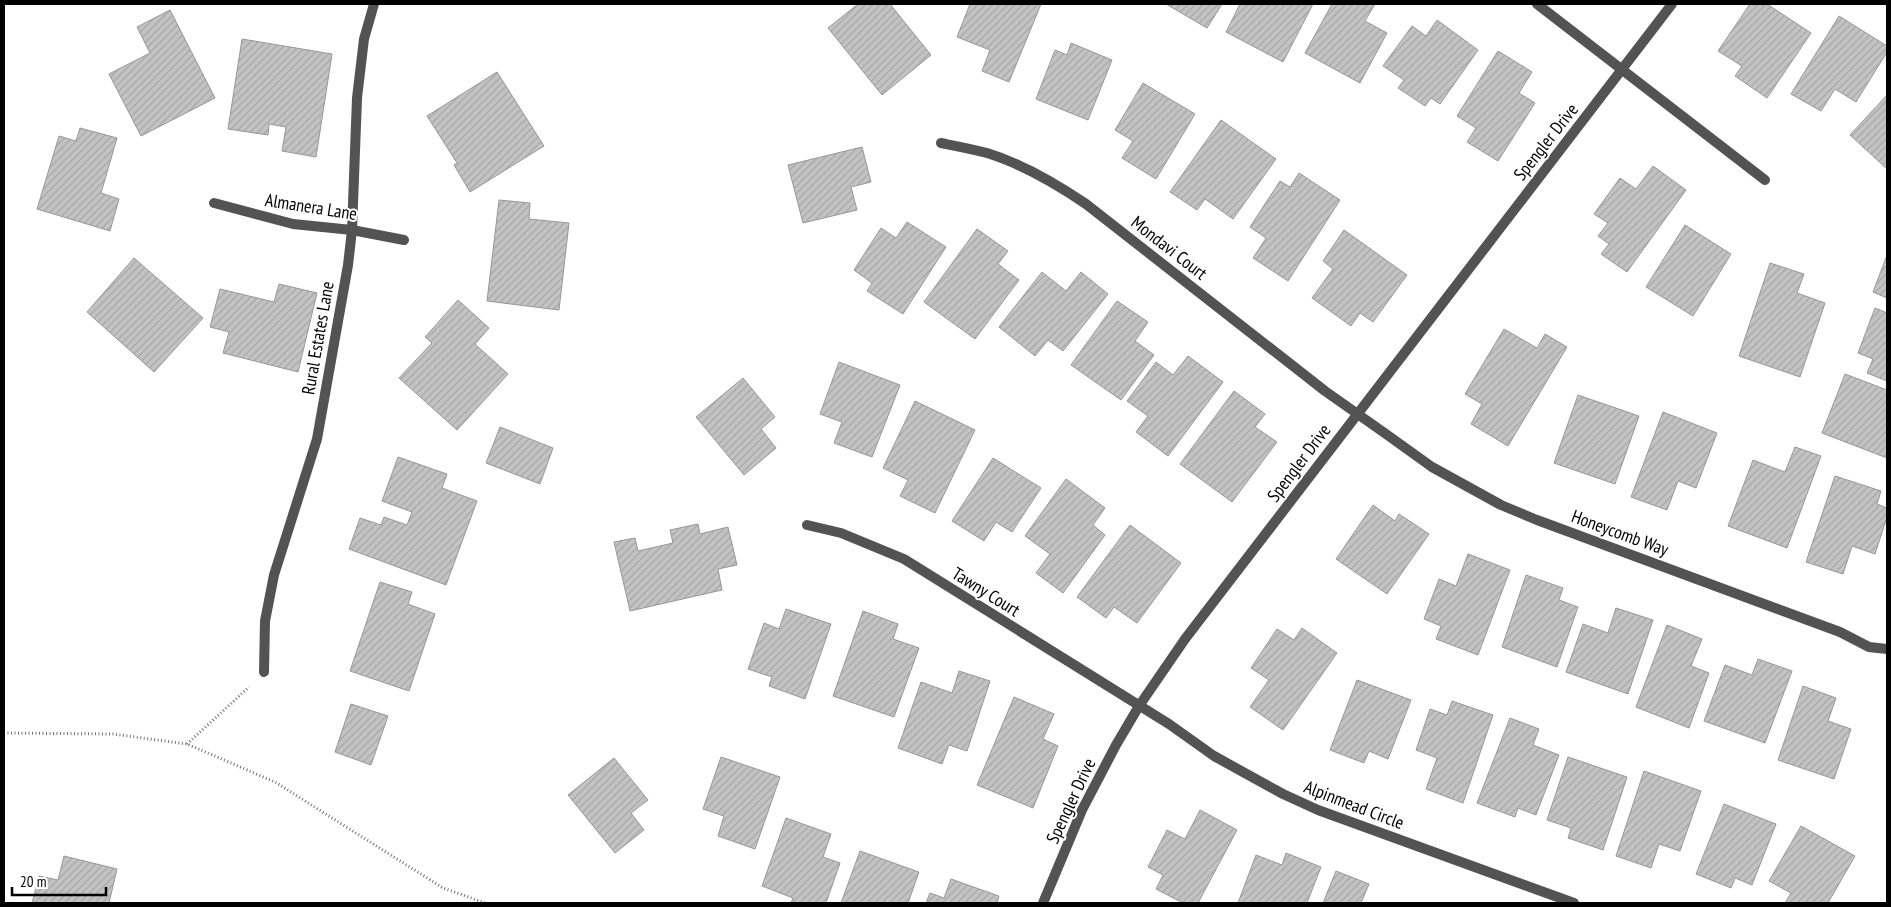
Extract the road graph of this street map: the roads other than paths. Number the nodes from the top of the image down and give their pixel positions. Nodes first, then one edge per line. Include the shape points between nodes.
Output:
1 (374, 4) edge
2 (1537, 4) edge
3 (1672, 4) edge
4 (1623, 69) junction
5 (941, 143) dead end
6 (1765, 180) dead end
7 (214, 203) dead end
8 (352, 230) junction
9 (404, 240) dead end
10 (1357, 414) junction
11 (807, 525) dead end
12 (1887, 649) edge
13 (264, 672) road end
14 (1139, 706) junction
15 (1042, 903) edge
16 (1574, 903) edge

1 - 8 street, Rural Estates Lane via 364,39 357,98
2 - 4 street
3 - 4 street, Spengler Drive
4 - 6 street
4 - 10 street, Spengler Drive
5 - 10 street, Mondavi Court via 986,153 1055,183
7 - 8 street, Almanera Lane via 293,224
8 - 9 street, Almanera Lane
8 - 13 street, Rural Estates Lane via 317,439 274,575 265,620
10 - 12 street, Honeycomb Way via 1432,467 1501,505 1840,632 1869,647
10 - 14 street, Spengler Drive via 1185,639
11 - 14 street, Tawny Court via 841,533 904,560
14 - 15 street, Spengler Drive via 1082,810
14 - 16 street, Alpinmead Circle via 1214,756 1318,810

